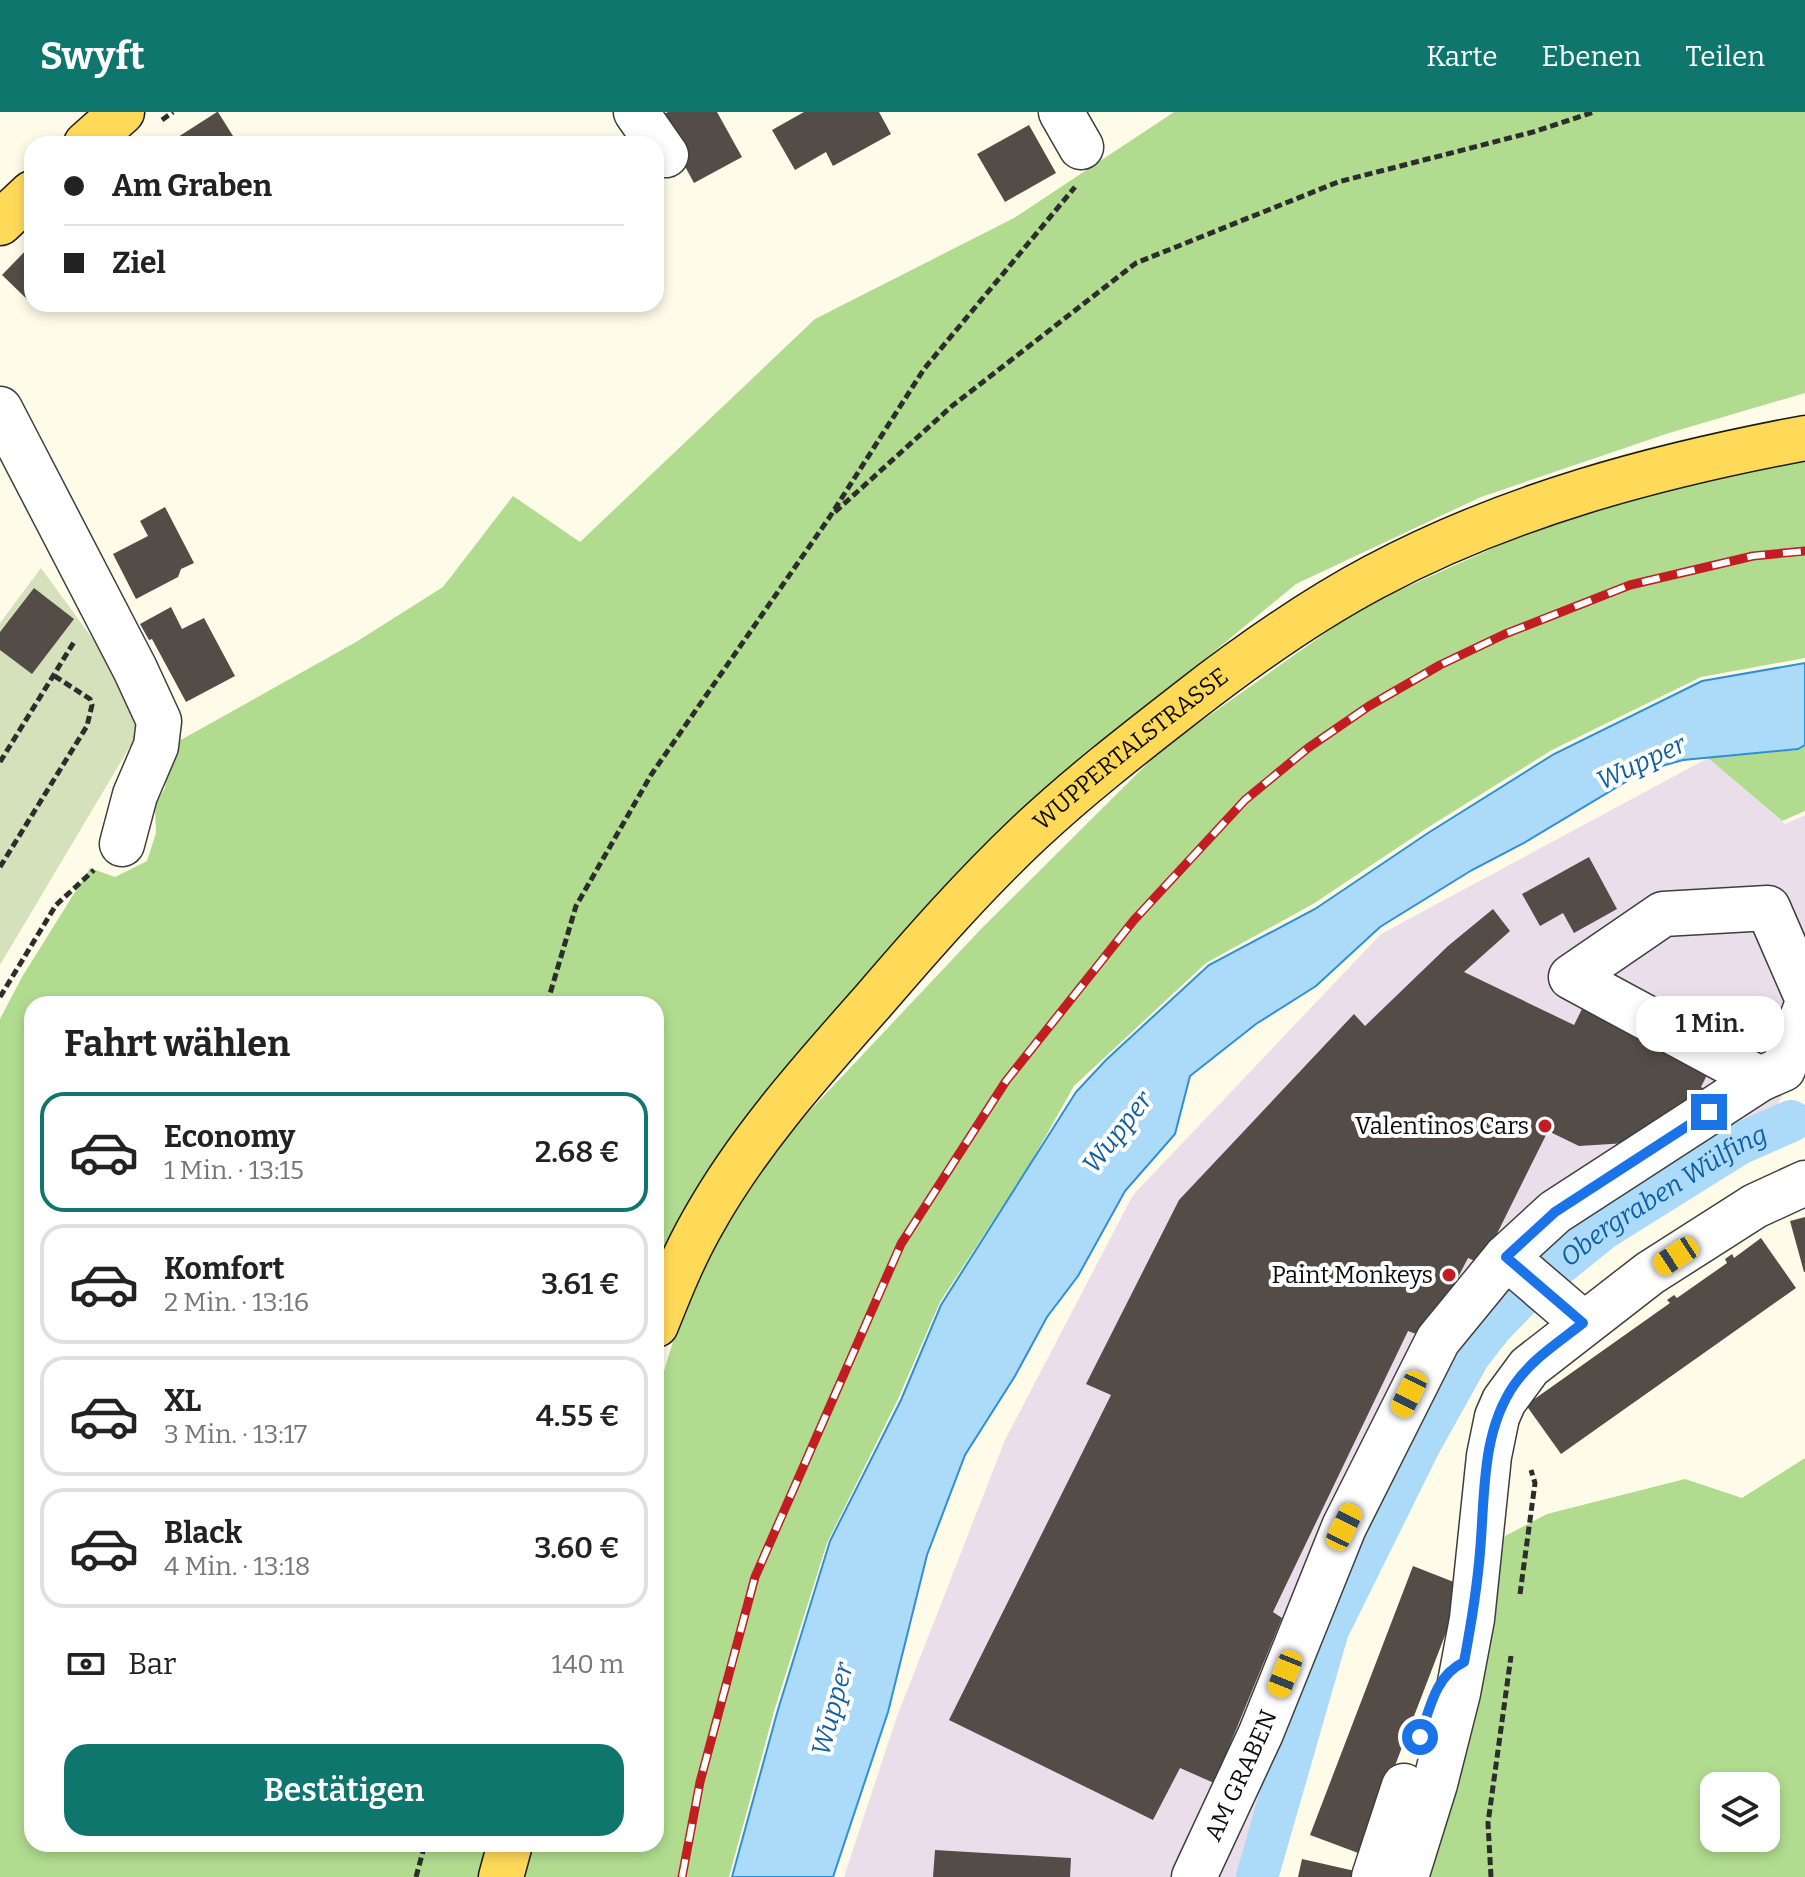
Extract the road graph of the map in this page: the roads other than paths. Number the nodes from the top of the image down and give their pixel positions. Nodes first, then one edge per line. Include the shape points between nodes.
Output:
1 (122, 112) edge
2 (636, 112) edge
3 (95, 136) edge
4 (653, 136) edge
5 (664, 152) edge
6 (666, 155) dead end
7 (24, 200) edge
8 (0, 223) edge
9 (0, 409) edge
10 (1805, 438) edge
11 (122, 844) road end
12 (1805, 993) edge
13 (1805, 1010) edge
14 (1760, 1079) junction
15 (1805, 1183) edge
16 (1515, 1265) junction
17 (664, 1306) edge
18 (1571, 1312) junction
19 (1464, 1662) junction
20 (508, 1852) edge
21 (501, 1877) edge
22 (1194, 1877) edge
23 (1374, 1877) edge
24 (1406, 1877) edge

1 - 3 main road
2 - 4 street
5 - 6 street
7 - 8 main road
9 - 11 street via 159,721 156,746
10 - 17 main road, WUPPERTALSTRASSE via 1694,461 1537,506 1402,563 1242,660 1031,831 923,943 749,1151 704,1218
12 - 14 street via 1768,908 1663,914 1571,977
13 - 14 street, AM GRABEN via 1783,1069
14 - 16 street, AM GRABEN via 1555,1212
15 - 18 street
16 - 18 street
16 - 22 street, AM GRABEN via 1438,1340 1422,1367 1344,1527 1261,1733
18 - 19 street via 1515,1383 1497,1417
19 - 23 street via 1450,1668 1438,1684
19 - 24 street
20 - 21 main road

